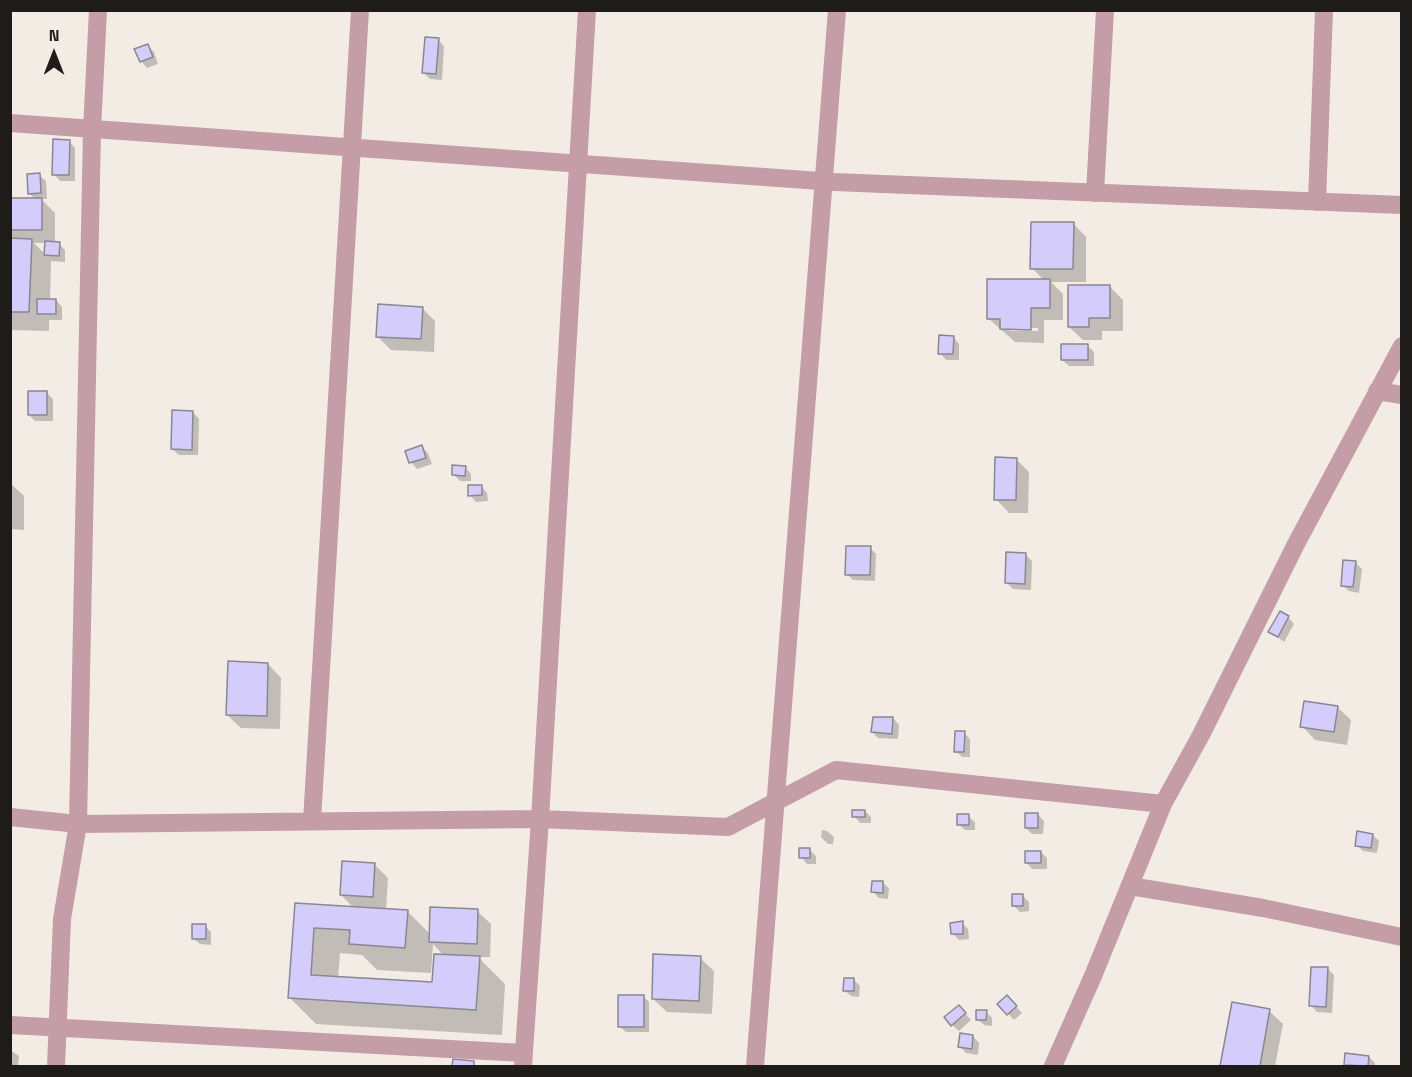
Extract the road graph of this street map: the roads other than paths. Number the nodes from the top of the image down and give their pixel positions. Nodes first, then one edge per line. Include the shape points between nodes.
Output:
1 (99, 10) edge
2 (360, 10) edge
3 (587, 10) edge
4 (837, 10) edge
5 (1105, 10) edge
6 (1324, 10) edge
7 (10, 123) edge
8 (92, 130) junction
9 (352, 148) junction
10 (578, 164) junction
11 (824, 181) junction
12 (1095, 193) junction
13 (1317, 202) junction
14 (1401, 205) edge
15 (1401, 346) edge
16 (1377, 390) junction
17 (1401, 395) edge
18 (777, 801) junction
19 (1163, 804) junction
20 (10, 816) edge
21 (540, 819) junction
22 (312, 821) junction
23 (78, 824) junction
24 (1130, 886) junction
25 (1401, 937) edge
26 (10, 1024) edge
27 (57, 1028) junction
28 (523, 1060) edge
29 (56, 1066) edge
30 (755, 1066) edge
31 (1053, 1066) edge

1 - 8 street
2 - 9 street
3 - 10 street
4 - 11 street
5 - 12 street
6 - 13 street
7 - 8 street
8 - 9 street
8 - 23 street
9 - 10 street
9 - 22 street
10 - 11 street
10 - 21 street
11 - 12 street
11 - 18 street
12 - 13 street
13 - 14 street
15 - 16 street
16 - 17 street
16 - 19 street
18 - 19 street via 836,770
18 - 21 street via 728,827
18 - 30 street
19 - 24 street
20 - 23 street
21 - 22 street
21 - 28 street
22 - 23 street
23 - 27 street via 62,919
24 - 25 street
24 - 31 street
26 - 27 street
27 - 28 street
27 - 29 street

